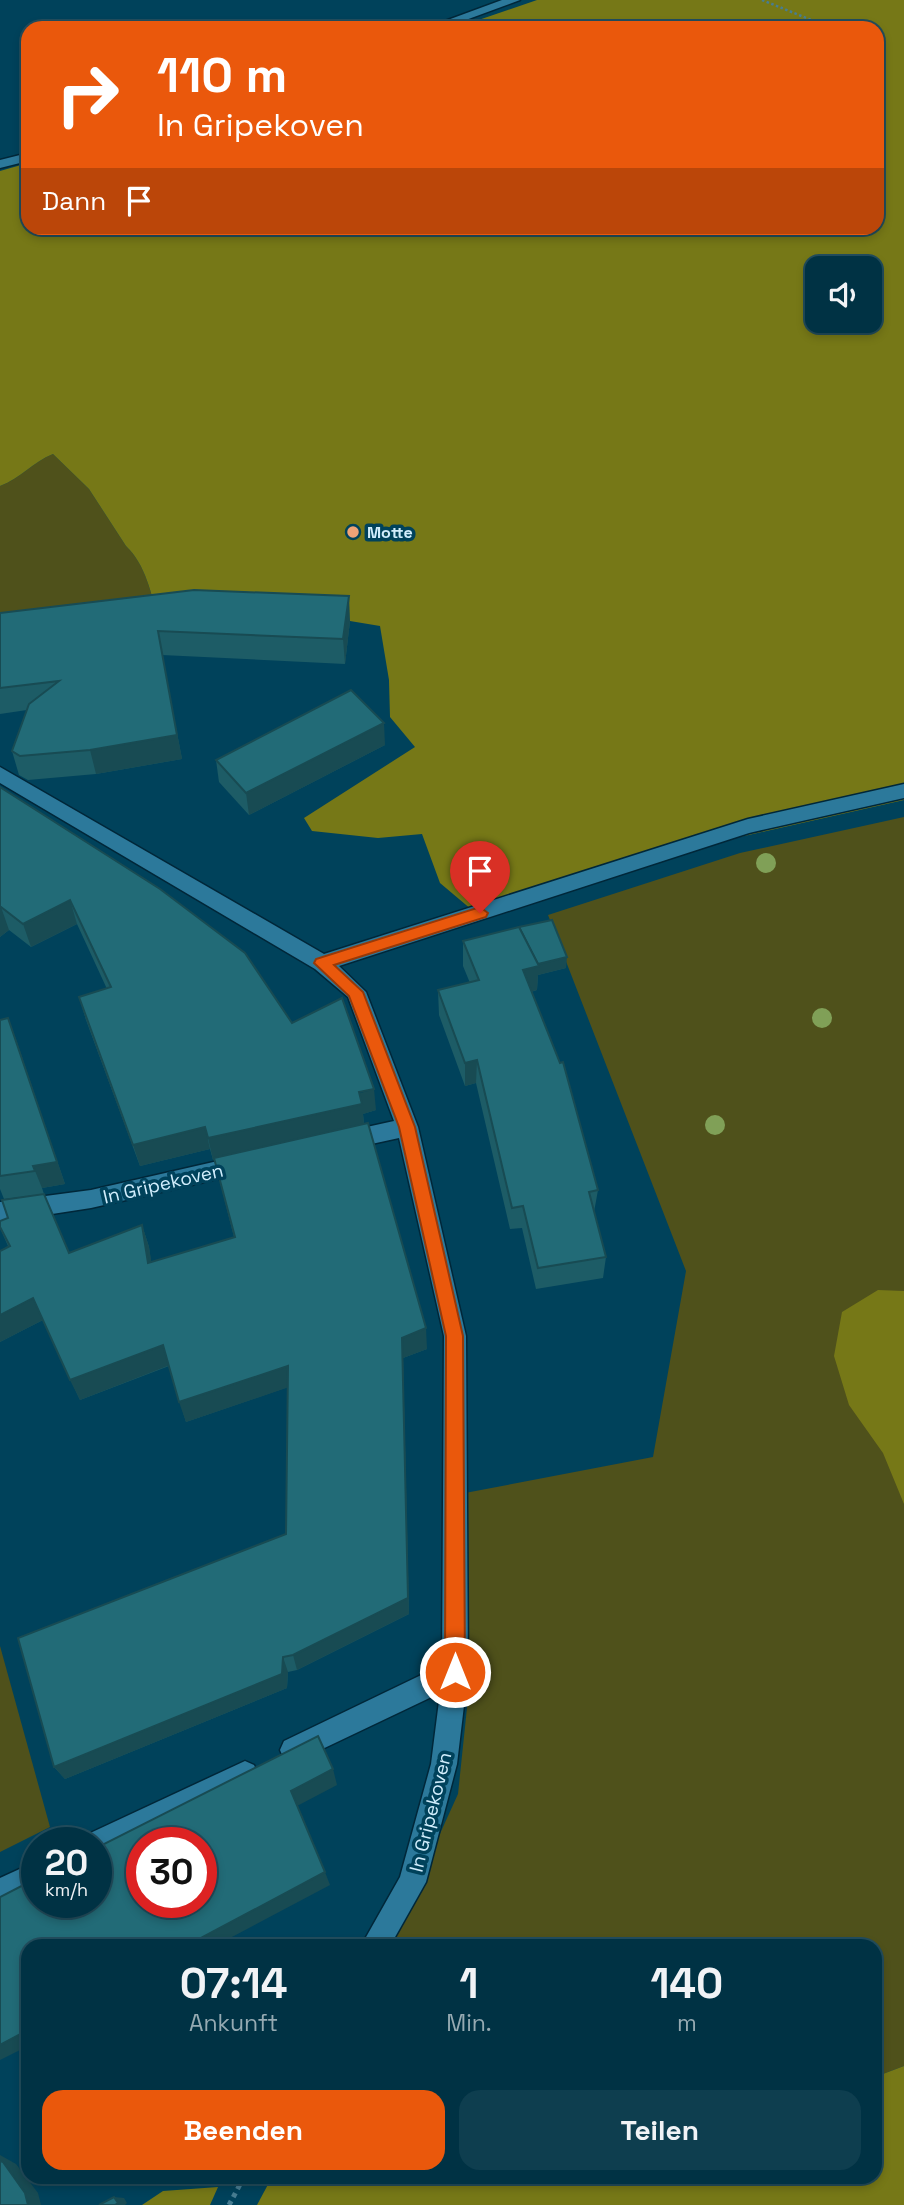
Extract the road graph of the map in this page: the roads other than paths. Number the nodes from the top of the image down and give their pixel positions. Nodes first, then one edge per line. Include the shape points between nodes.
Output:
1 (514, 0) edge
2 (452, 21) edge
3 (21, 159) edge
4 (0, 164) edge
5 (0, 774) edge
6 (904, 791) edge
7 (321, 963) junction
8 (407, 1127) junction
9 (328, 1145) edge
10 (262, 1160) edge
11 (0, 1212) edge
12 (455, 1672) junction
13 (112, 1837) edge
14 (21, 1882) edge
15 (0, 1892) edge
16 (379, 1939) edge

1 - 2 street
3 - 4 street
5 - 7 street, In Gripekoven
6 - 7 street via 748,826
7 - 8 street, In Gripekoven via 356,992
8 - 9 street
8 - 12 street, In Gripekoven via 454,1336
10 - 11 street, In Gripekoven via 91,1199
12 - 13 street
12 - 16 street, In Gripekoven via 444,1764 412,1882
14 - 15 street

